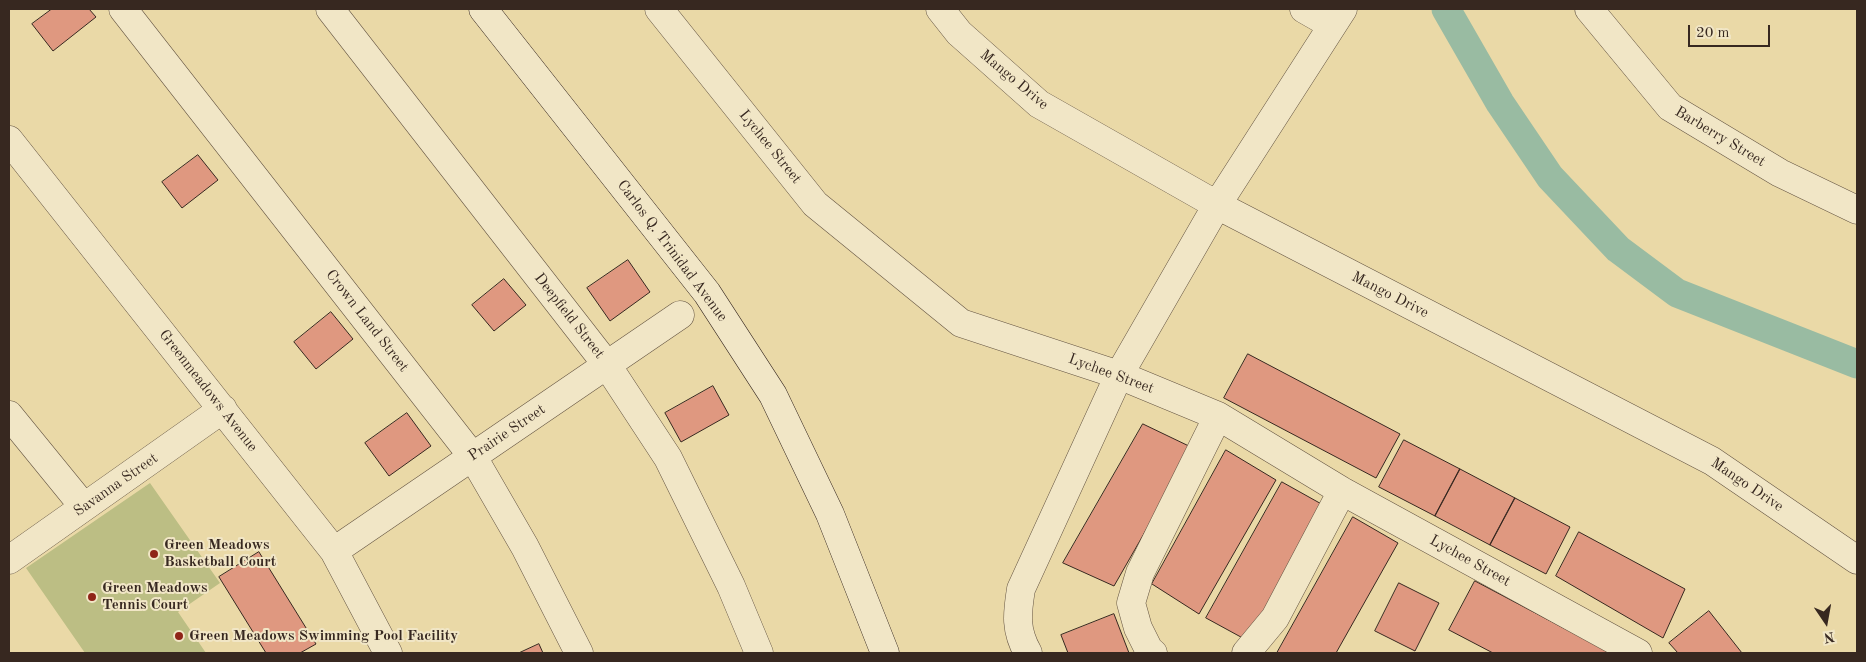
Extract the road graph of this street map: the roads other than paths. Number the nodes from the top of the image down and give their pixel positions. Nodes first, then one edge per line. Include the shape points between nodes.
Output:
1 (123, 9) edge
2 (330, 9) edge
3 (483, 9) edge
4 (659, 9) edge
5 (940, 9) edge
6 (1304, 9) edge
7 (1589, 9) edge
8 (1337, 17) edge
9 (9, 140) edge
10 (1217, 205) junction
11 (1857, 210) edge
12 (680, 315) dead end
13 (607, 364) junction
14 (1119, 375) junction
15 (222, 409) junction
16 (9, 415) edge
17 (1218, 416) junction
18 (473, 457) junction
19 (1342, 491) junction
20 (84, 507) junction
21 (334, 551) junction
22 (9, 560) edge
23 (1857, 560) edge
24 (388, 653) edge
25 (579, 653) edge
26 (759, 653) edge
27 (886, 653) edge
28 (1028, 653) edge
29 (1153, 653) edge
30 (1246, 653) edge
31 (1638, 653) edge

1 - 18 street, Crown Land Street
2 - 13 street, Deepfield Street
3 - 27 street, Carlos Q. Trinidad Avenue via 707,292 773,396 830,514
4 - 14 street, Lychee Street via 815,204 961,323
5 - 10 street, Mango Drive via 959,33 1039,104
6 - 8 street
7 - 11 street, Barberry Street via 1670,107 1780,173
8 - 10 street
9 - 15 street, Greenmeadows Avenue
10 - 14 street
10 - 23 street, Mango Drive via 1712,461
12 - 13 street, Prairie Street
13 - 18 street, Prairie Street
13 - 26 street, Deepfield Street via 668,458 731,586
14 - 17 street, Lychee Street
14 - 28 street via 1021,589 1016,616 1020,640
15 - 20 street, Savanna Street
15 - 21 street, Greenmeadows Avenue
16 - 20 street
17 - 19 street, Lychee Street
17 - 29 street via 1140,573 1131,603 1138,628
18 - 21 street, Prairie Street
18 - 25 street, Crown Land Street via 525,547
19 - 30 street via 1275,618
19 - 31 street, Lychee Street
20 - 22 street, Savanna Street
21 - 24 street, Greenmeadows Avenue

